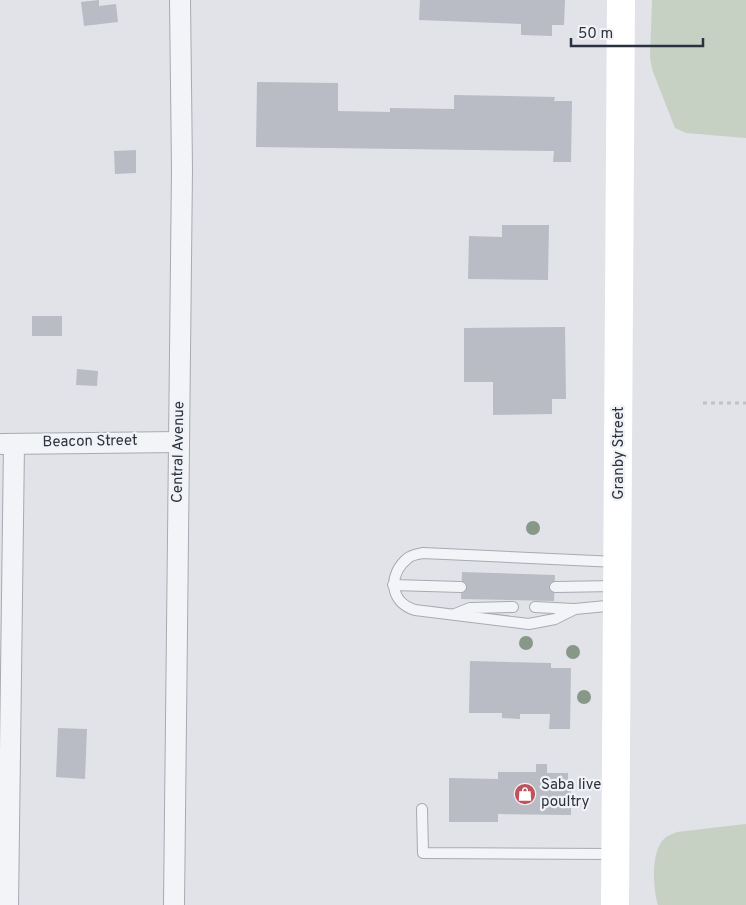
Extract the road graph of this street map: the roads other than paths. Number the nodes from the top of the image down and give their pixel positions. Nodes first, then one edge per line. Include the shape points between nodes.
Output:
1 (180, 0) edge
2 (621, 0) edge
3 (180, 442) junction
4 (7, 444) edge
5 (618, 584) junction
6 (393, 585) junction
7 (461, 587) dead end
8 (555, 587) dead end
9 (513, 607) dead end
10 (535, 607) dead end
11 (575, 609) junction
12 (454, 615) junction
13 (422, 809) dead end
14 (615, 854) junction
15 (8, 905) edge
16 (174, 905) edge
17 (615, 905) edge

1 - 3 street, Central Avenue
2 - 5 main road, Granby Street
3 - 4 street, Beacon Street
3 - 16 street, Central Avenue
4 - 15 street
5 - 6 lane via 423,553 409,557 398,570
5 - 8 lane
5 - 11 lane
5 - 14 main road, Granby Street
6 - 7 lane
6 - 12 lane via 397,598 407,607
9 - 12 lane via 470,608
10 - 11 lane
11 - 12 lane via 554,619 529,624
13 - 14 lane via 423,854
14 - 17 main road, Granby Street

